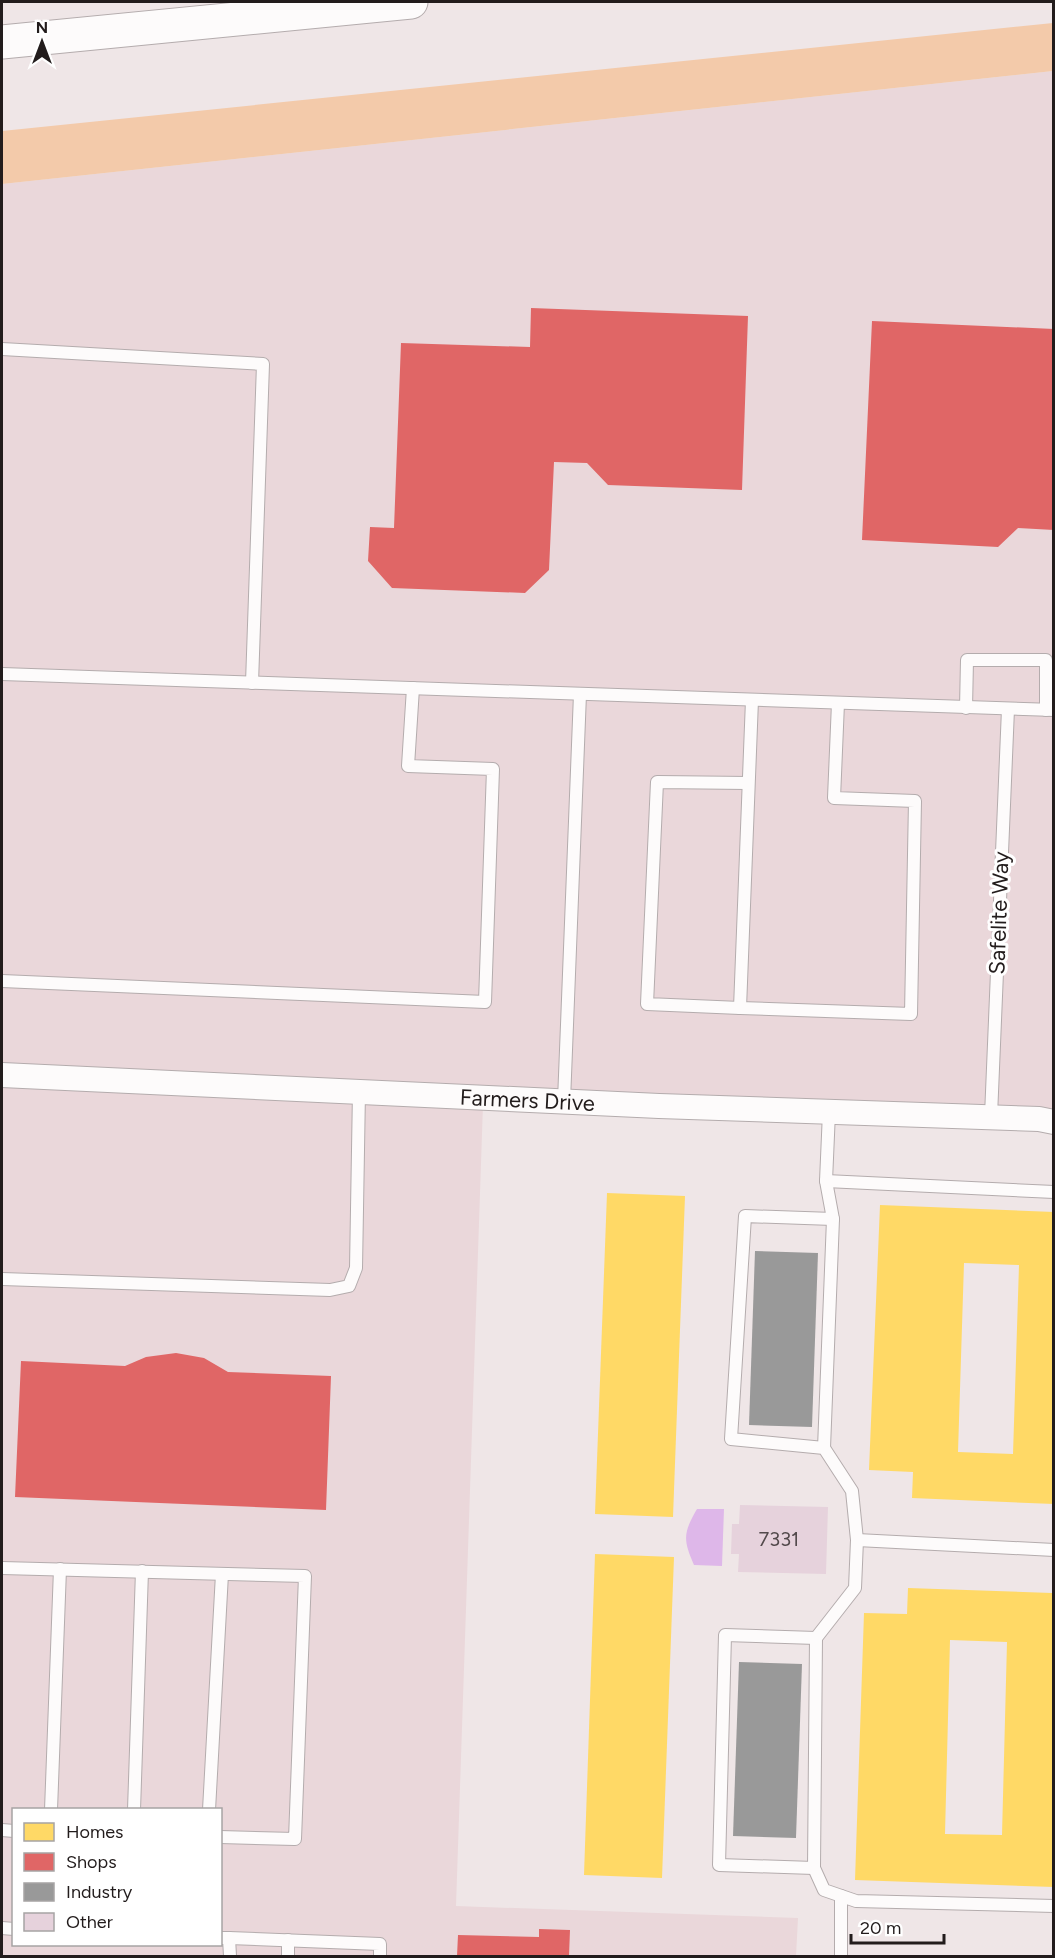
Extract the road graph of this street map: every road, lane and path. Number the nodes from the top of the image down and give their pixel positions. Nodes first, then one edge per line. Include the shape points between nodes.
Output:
1 (411, 2) edge
2 (2, 42) edge
3 (2, 349) edge
4 (2, 674) edge
5 (252, 683) junction
6 (413, 688) junction
7 (580, 694) junction
8 (752, 700) junction
9 (838, 703) junction
10 (966, 708) junction
11 (1008, 709) junction
12 (1050, 710) edge
13 (748, 783) junction
14 (2, 981) edge
15 (740, 1008) junction
16 (2, 1075) edge
17 (359, 1091) junction
18 (564, 1101) junction
19 (829, 1112) junction
20 (991, 1116) junction
21 (1053, 1122) edge
22 (826, 1181) junction
23 (1053, 1192) edge
24 (833, 1219) junction
25 (2, 1280) edge
26 (824, 1448) junction
27 (857, 1540) junction
28 (1053, 1550) edge
29 (2, 1568) edge
30 (60, 1569) junction
31 (142, 1571) junction
32 (222, 1574) junction
33 (816, 1638) junction
34 (51, 1808) edge
35 (134, 1808) edge
36 (209, 1808) edge
37 (222, 1837) edge
38 (814, 1868) junction
39 (841, 1896) junction
40 (1053, 1906) edge
41 (225, 1938) edge
42 (288, 1940) junction
43 (230, 1956) edge
44 (288, 1956) edge
45 (380, 1956) edge
46 (841, 1956) edge

1 - 2 highway
3 - 5 lane via 263,364
4 - 5 lane
5 - 6 lane
6 - 7 lane
6 - 14 lane via 408,766 492,769 485,1002
7 - 8 lane
7 - 18 lane
8 - 9 lane
8 - 13 lane
9 - 10 lane
9 - 15 lane via 834,798 915,801 911,1014
10 - 11 lane
10 - 12 lane via 967,660 1046,660
11 - 12 lane
11 - 20 lane, Safelite Way
13 - 15 lane
13 - 15 lane via 657,782 647,1004
16 - 17 street, Farmers Drive
17 - 18 street, Farmers Drive
17 - 25 lane via 356,1268 350,1286 330,1290
18 - 19 street, Farmers Drive
19 - 20 street, Farmers Drive
19 - 22 lane
20 - 21 street, Farmers Drive
22 - 23 lane
22 - 24 lane
24 - 26 lane
24 - 26 lane via 745,1216 731,1439
26 - 27 lane via 852,1491
27 - 28 lane
27 - 33 lane via 855,1588
29 - 30 lane
30 - 31 lane
30 - 34 lane
31 - 32 lane
31 - 35 lane
32 - 36 lane
32 - 37 lane via 305,1576 295,1839
33 - 38 lane
33 - 38 lane via 725,1635 719,1865
38 - 39 lane via 824,1890
39 - 40 lane via 856,1901
39 - 46 lane
41 - 42 lane
41 - 43 lane
42 - 44 lane
42 - 45 lane via 380,1944

